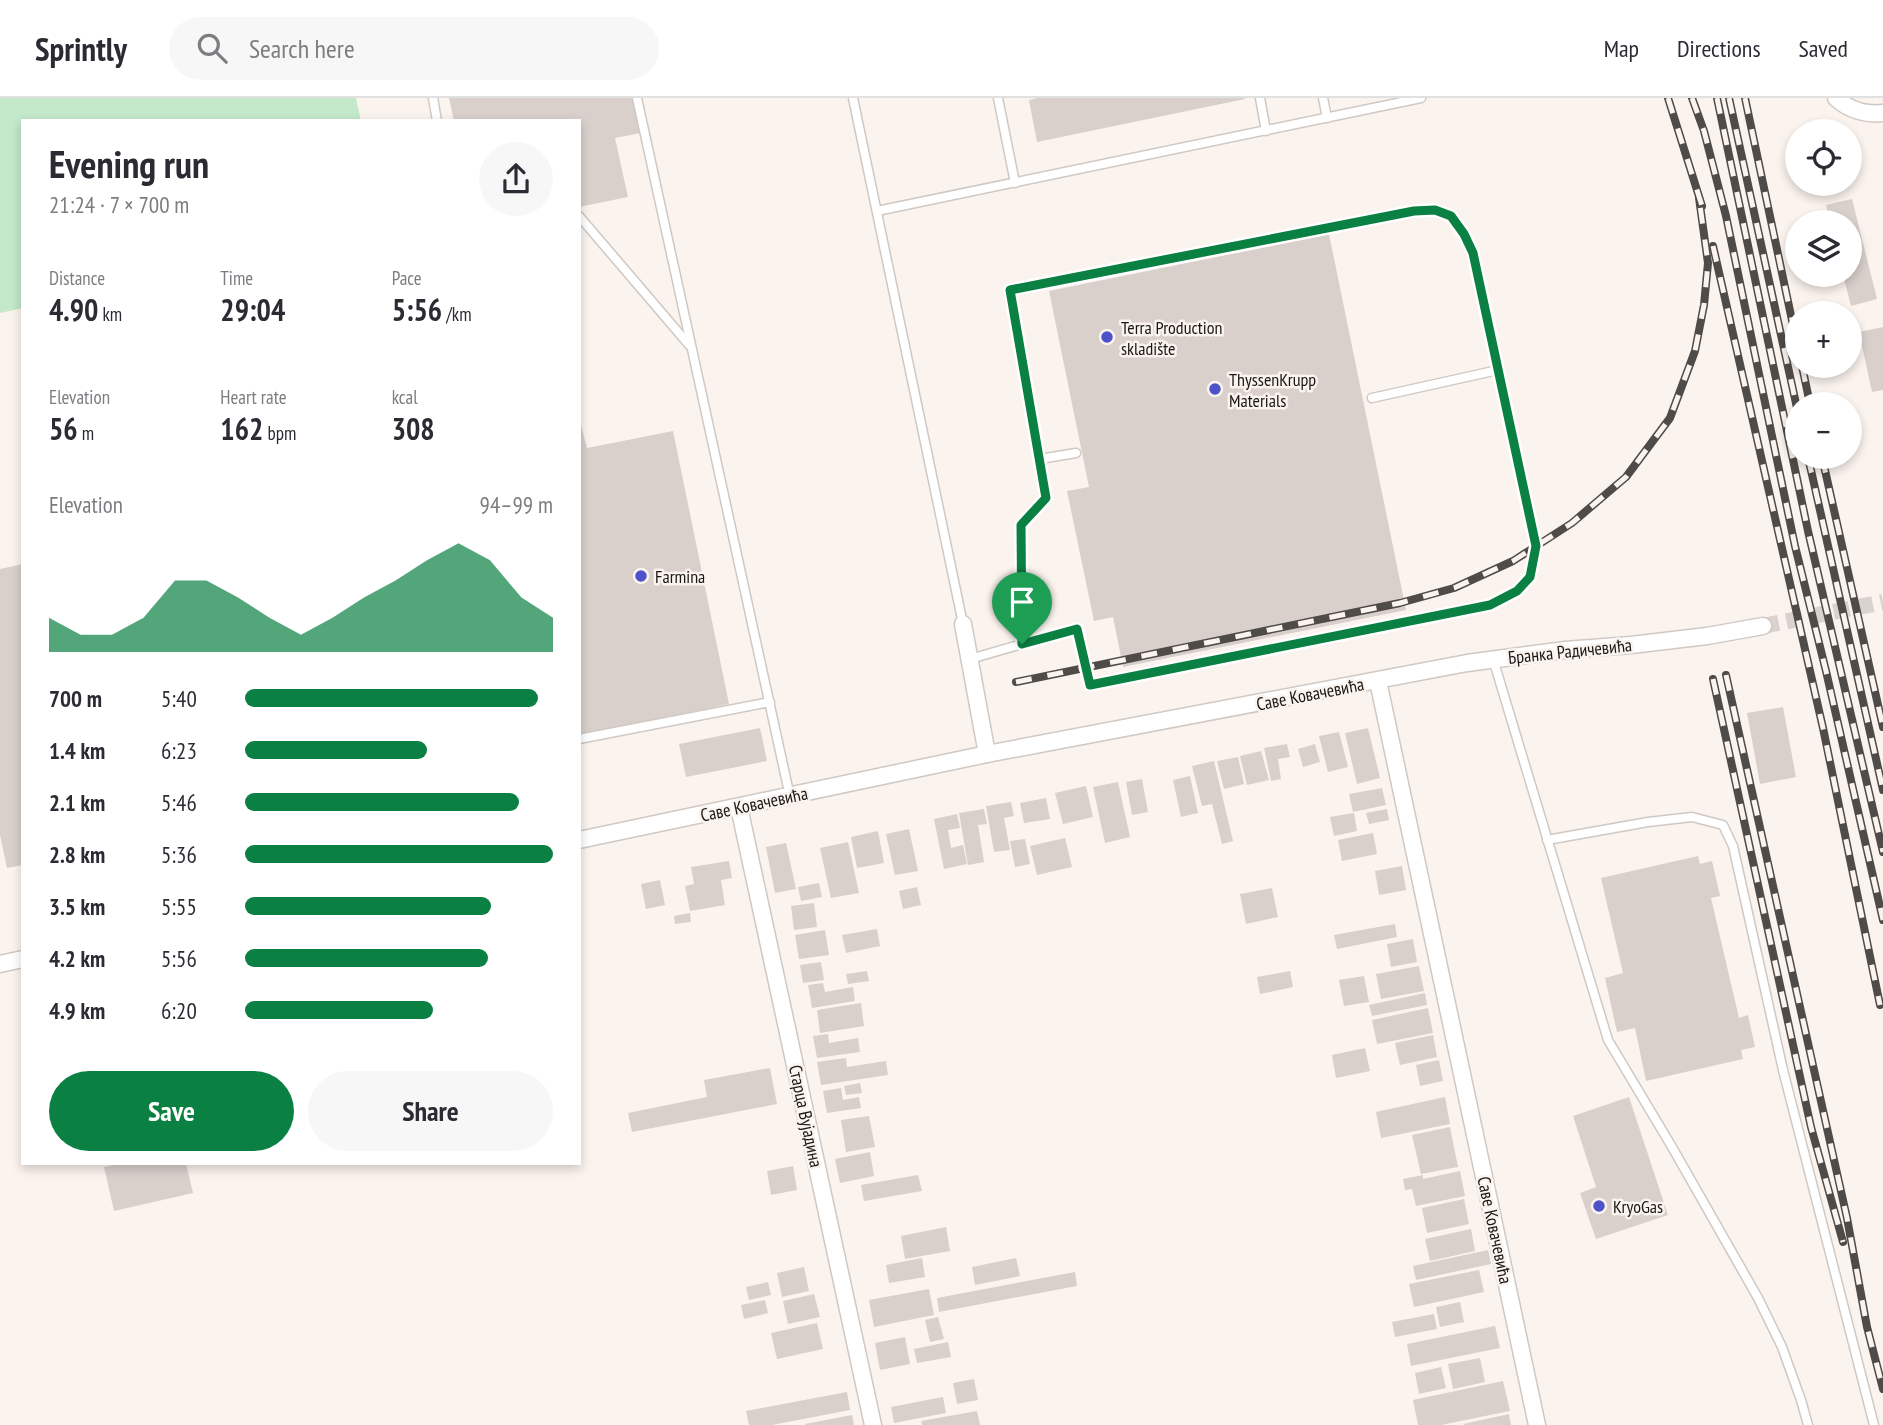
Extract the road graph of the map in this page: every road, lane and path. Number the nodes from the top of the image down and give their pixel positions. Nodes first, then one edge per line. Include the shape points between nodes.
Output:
1 (433, 98) edge
2 (637, 98) edge
3 (853, 98) edge
4 (998, 98) edge
5 (1259, 98) edge
6 (1323, 98) edge
7 (1421, 98) edge
8 (1836, 98) edge
9 (1883, 113) edge
10 (1327, 118) junction
11 (437, 119) edge
12 (1266, 131) junction
13 (1015, 183) junction
14 (877, 211) junction
15 (581, 218) edge
16 (692, 348) junction
17 (1498, 370) junction
18 (1372, 398) dead end
19 (1076, 453) dead end
20 (1040, 459) junction
21 (963, 624) joint
22 (1763, 626) tunnel mouth
23 (1022, 644) junction
24 (970, 659) junction
25 (1493, 659) junction
26 (1378, 681) junction
27 (770, 702) junction
28 (581, 739) edge
29 (987, 754) junction
30 (790, 797) junction
31 (739, 807) junction
32 (581, 840) edge
33 (1547, 840) junction
34 (21, 959) edge
35 (0, 964) edge
36 (873, 1425) edge
37 (1537, 1425) edge
38 (1808, 1425) edge
39 (1874, 1425) edge

1 - 11 lane
2 - 16 lane
3 - 14 lane
4 - 13 lane
5 - 12 lane
6 - 10 lane
7 - 10 lane
8 - 9 street via 1857,111
10 - 12 lane
12 - 13 lane
13 - 14 lane
14 - 21 lane
15 - 16 lane
16 - 27 lane
17 - 18 lane
17 - 20 lane via 1473,253 1451,216 1435,210 1414,211 1347,224 1010,290
17 - 23 lane via 1536,546 1530,577 1517,591 1490,605 1090,685 1077,629
19 - 20 lane
20 - 23 lane via 1046,498 1021,525
21 - 24 street
22 - 25 street, Бранка Радичевића
23 - 24 lane
24 - 29 street
25 - 26 street, Бранка Радичевића
25 - 33 lane
26 - 29 street, Саве Ковачевића
26 - 37 street, Саве Ковачевића
27 - 28 lane
27 - 30 lane
29 - 30 street, Саве Ковачевића
30 - 31 street, Саве Ковачевића
31 - 32 street, Саве Ковачевића
31 - 36 street, Старца Вујадина
33 - 38 lane via 1608,1040 1758,1298 1782,1347
33 - 39 lane via 1692,817 1723,825 1733,846 1783,1070
34 - 35 street

